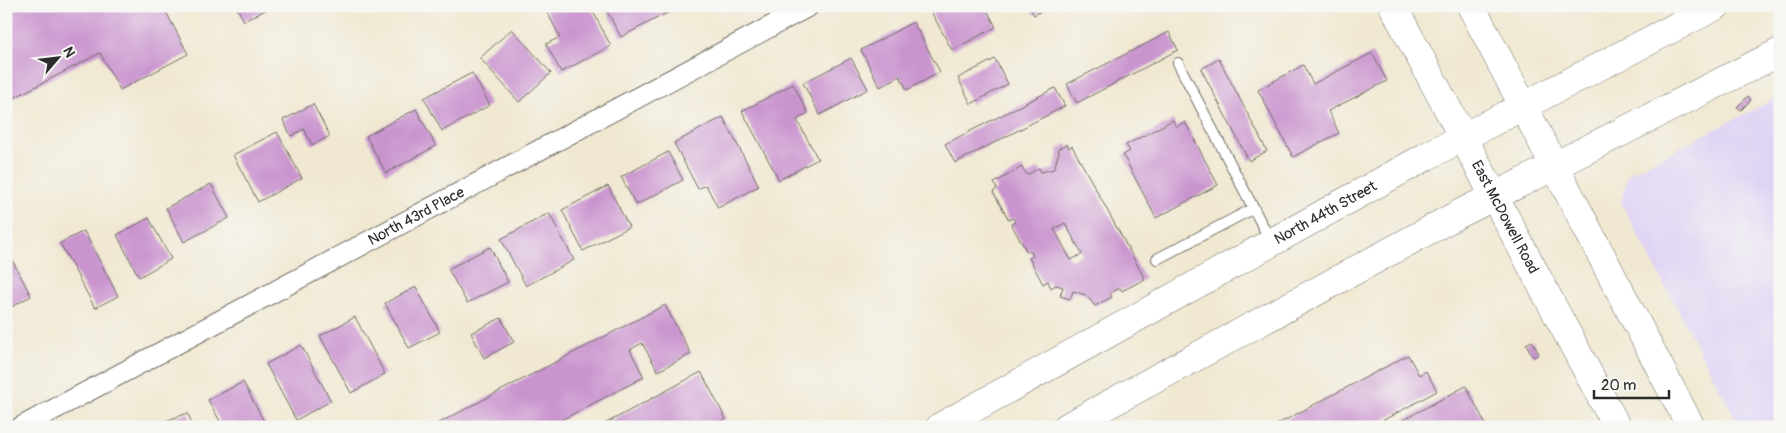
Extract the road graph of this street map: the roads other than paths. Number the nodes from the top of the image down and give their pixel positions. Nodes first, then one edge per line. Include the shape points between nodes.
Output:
1 (809, 6) edge
2 (1393, 6) edge
3 (1471, 6) edge
4 (1716, 6) edge
5 (1780, 52) edge
6 (1178, 63) dead end
7 (1524, 106) junction
8 (1463, 137) junction
9 (1555, 166) junction
10 (1495, 197) junction
11 (1254, 208) junction
12 (1271, 243) junction
13 (1157, 259) dead end
14 (21, 427) edge
15 (940, 427) edge
16 (1067, 427) edge
17 (1617, 427) edge
18 (1691, 427) edge

1 - 14 street, North 43rd Place
2 - 8 main road, East McDowell Road
3 - 7 main road
4 - 7 main road, North 44th Street
5 - 9 main road
6 - 11 lane
7 - 8 main road, North 44th Street
7 - 9 main road
8 - 10 main road, East McDowell Road
8 - 12 main road, North 44th Street
9 - 10 main road
9 - 18 main road
10 - 16 main road
10 - 17 main road, East McDowell Road
11 - 12 lane
11 - 13 lane
12 - 15 main road, North 44th Street

